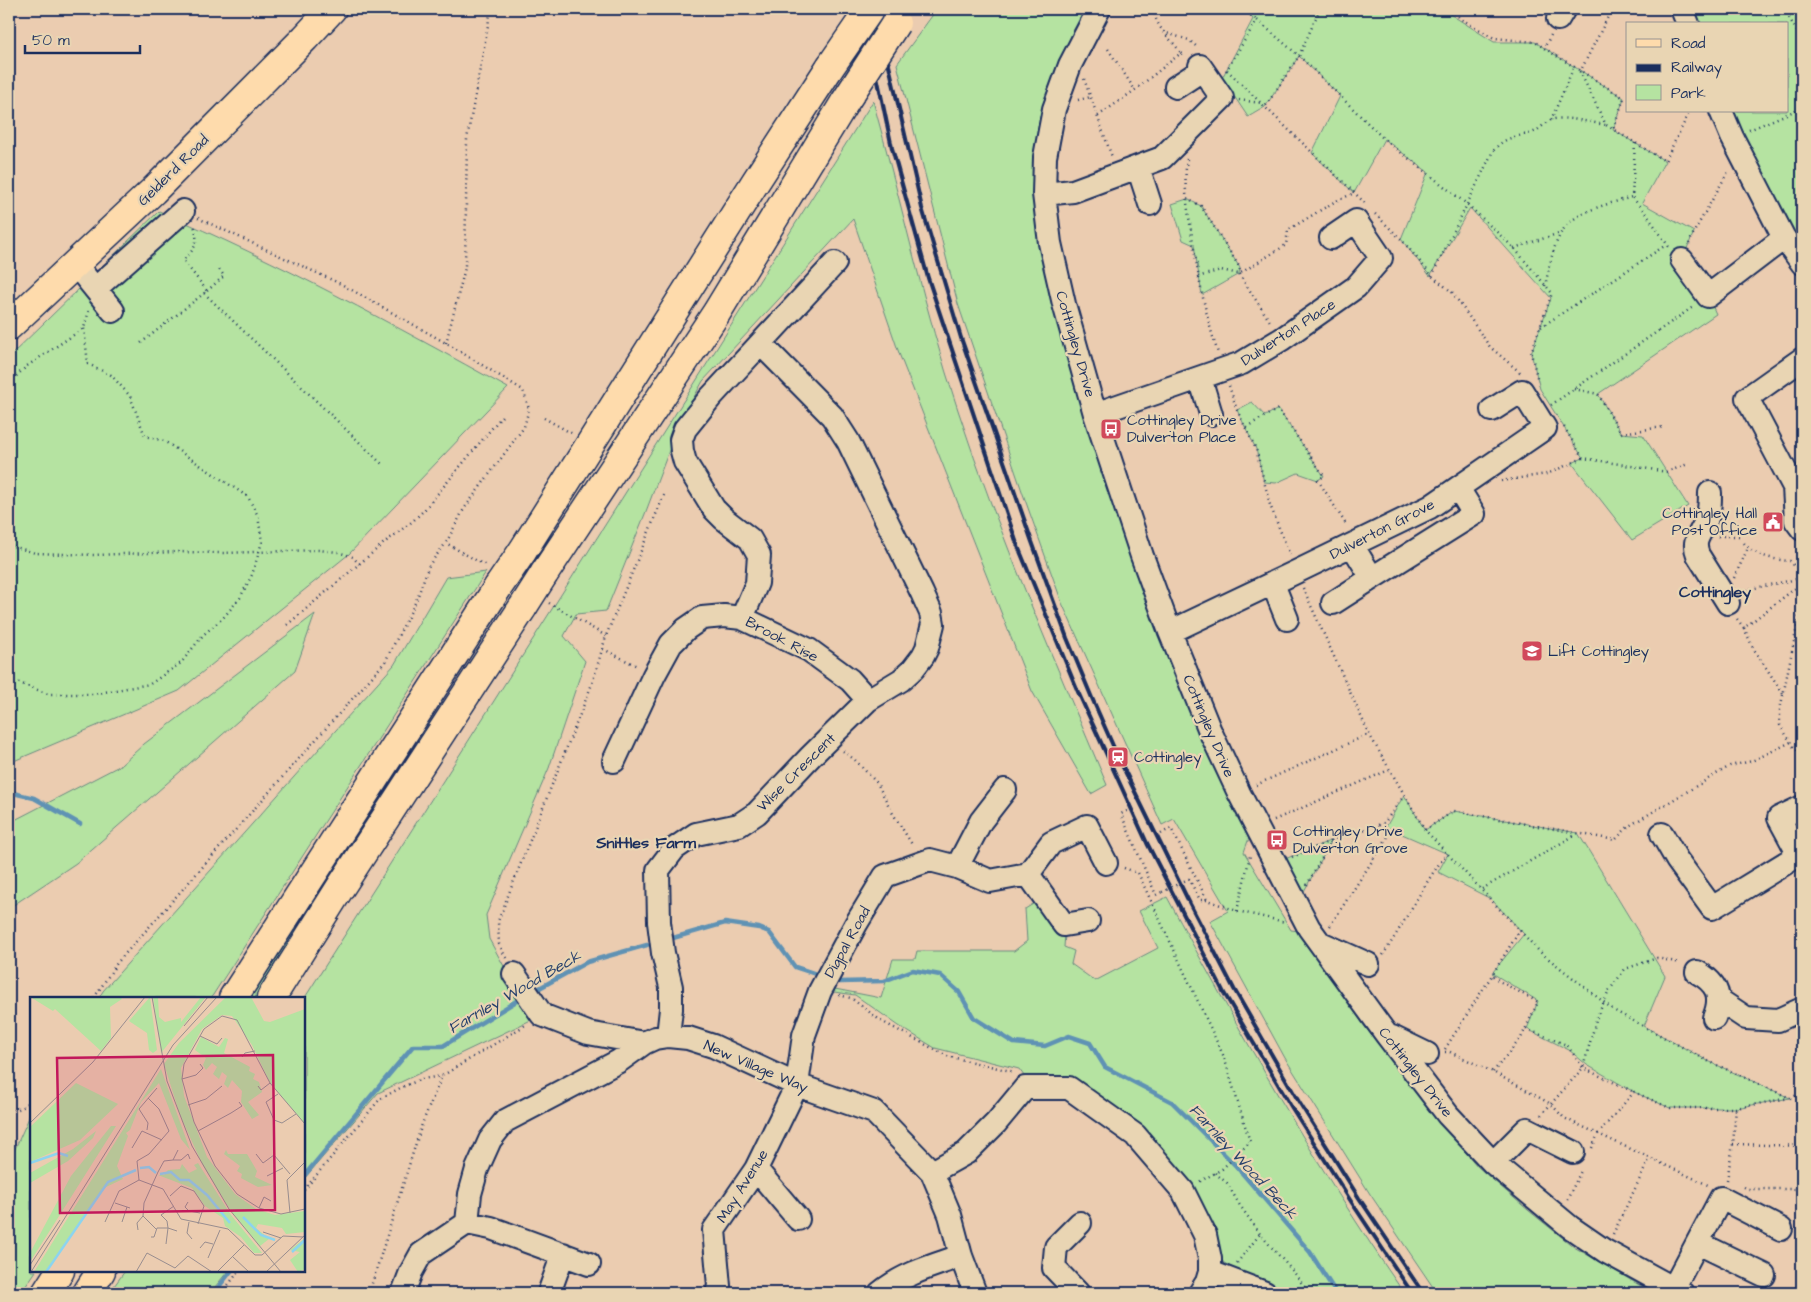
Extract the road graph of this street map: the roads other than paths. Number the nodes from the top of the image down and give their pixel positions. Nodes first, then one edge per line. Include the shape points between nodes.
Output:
1 (332, 9) edge
2 (870, 9) edge
3 (1099, 9) edge
4 (1682, 9) edge
5 (902, 16) edge
6 (1687, 22) edge
7 (1176, 86) dead end
8 (1721, 112) edge
9 (1128, 171) junction
10 (1044, 194) junction
11 (1150, 204) dead end
12 (186, 213) road end
13 (1332, 238) dead end
14 (1784, 238) junction
15 (1674, 252) road end
16 (835, 263) dead end
17 (1802, 263) edge
18 (75, 264) junction
19 (96, 291) junction
20 (113, 311) dead end
21 (11, 320) edge
22 (761, 344) junction
23 (1802, 359) edge
24 (1200, 378) junction
25 (1492, 410) dead end
26 (1096, 414) junction
27 (1211, 414) dead end
28 (1458, 488) junction
29 (1710, 493) dead end
30 (1802, 529) edge
31 (1355, 544) junction
32 (1372, 578) junction
33 (1273, 584) junction
34 (1726, 597) road end
35 (1333, 603) dead end
36 (742, 618) junction
37 (1287, 619) dead end
38 (1170, 632) junction
39 (868, 700) junction
40 (614, 761) dead end
41 (1005, 790) dead end
42 (1802, 807) edge
43 (1662, 834) dead end
44 (1800, 854) edge
45 (1106, 862) road end
46 (957, 867) junction
47 (1028, 874) junction
48 (1088, 921) dead end
49 (1314, 935) junction
50 (1374, 963) road end
51 (1697, 972) road end
52 (514, 974) road end
53 (234, 997) edge
54 (272, 997) edge
55 (1802, 1010) edge
56 (1386, 1034) junction
57 (668, 1036) junction
58 (644, 1043) junction
59 (1427, 1054) dead end
60 (797, 1085) junction
61 (1582, 1157) road end
62 (1493, 1164) junction
63 (756, 1169) junction
64 (932, 1172) junction
65 (798, 1219) dead end
66 (467, 1223) junction
67 (1080, 1223) dead end
68 (1781, 1230) dead end
69 (1698, 1243) junction
70 (563, 1254) junction
71 (960, 1256) junction
72 (589, 1264) dead end
73 (59, 1272) edge
74 (100, 1272) edge
75 (1218, 1275) junction
76 (1764, 1275) dead end
77 (1678, 1291) edge
78 (46, 1293) edge
79 (87, 1293) edge
80 (403, 1293) edge
81 (549, 1293) edge
82 (717, 1293) edge
83 (880, 1293) edge
84 (974, 1293) edge
85 (1078, 1293) edge
86 (1200, 1293) edge
87 (1265, 1293) edge

1 - 18 main road, Gelderd Road via 153,191
2 - 53 main road, bridge via 756,181 522,552 493,577
3 - 10 street, Cottingley Drive via 1070,65 1054,109 1045,157
4 - 6 street
5 - 54 main road, bridge via 845,102 717,312 544,574 535,604 340,888
7 - 9 street via 1201,68 1222,98 1162,158
8 - 14 street
9 - 10 street via 1072,192
9 - 11 street
10 - 26 street, Cottingley Drive via 1050,243 1062,296
12 - 19 street
13 - 24 street, Dulverton Place via 1356,221 1381,258 1356,287 1282,339 1242,363
14 - 15 street via 1708,296
14 - 17 street
16 - 22 street
18 - 19 street
18 - 21 main road, Gelderd Road
19 - 20 street
22 - 36 street via 696,415 681,440 685,462 714,509 750,540 759,555 757,583
22 - 39 street, Wise Crescent via 832,416 843,432 931,613 933,624 924,656 901,680
23 - 30 street via 1747,398 1794,487 1796,521
24 - 26 street, Dulverton Place
24 - 27 street
25 - 28 street, Dulverton Grove via 1530,386 1545,428
26 - 38 street, Cottingley Drive
28 - 31 street, Dulverton Grove via 1430,507
28 - 32 street via 1479,511
29 - 34 street via 1710,506 1695,548
31 - 32 street
31 - 33 street, Dulverton Grove
32 - 35 street
33 - 37 street
33 - 38 street, Dulverton Grove
36 - 39 street, Brook Rise via 809,650 850,680
36 - 40 street, Brook Rise via 702,618 671,644
38 - 49 street, Cottingley Drive via 1239,793
39 - 57 street, Wise Crescent via 757,813 739,825 696,834 674,849 658,870 659,922 671,987
41 - 46 street via 981,821
42 - 44 street via 1779,818
43 - 44 street via 1712,908
45 - 47 street via 1087,826 1051,842
46 - 47 street, Digpal Road via 990,881
46 - 60 street, Digpal Road via 930,860 885,876 825,982 804,1036
47 - 48 street via 1064,925
49 - 50 street
49 - 56 street, Cottingley Drive
51 - 55 street via 1709,979 1716,990 1716,1009 1746,1018 1778,1020
52 - 58 street via 542,1015 588,1033
56 - 59 street
56 - 62 street, Cottingley Drive via 1448,1115
57 - 58 street, New Village Way
57 - 60 street, New Village Way via 713,1046
58 - 66 street, New Village Way via 619,1061 505,1121 490,1140 477,1169
60 - 63 street, May Avenue
60 - 64 street, New Village Way via 874,1112
61 - 62 street via 1527,1129
62 - 77 street, Cottingley Drive via 1605,1251
63 - 65 street
63 - 82 street, May Avenue via 714,1230
64 - 71 street, New Village Way via 950,1215
64 - 75 street via 966,1153 1025,1088 1069,1088 1135,1135 1183,1192 1205,1235 1210,1259
66 - 70 street via 491,1228
66 - 80 street via 421,1254
67 - 85 street via 1056,1247 1054,1268
68 - 69 street via 1726,1188
69 - 76 street
69 - 77 street
70 - 72 street
70 - 81 street
71 - 83 street via 914,1272
71 - 84 street, New Village Way
73 - 78 main road
74 - 79 main road
75 - 86 street
75 - 87 street

